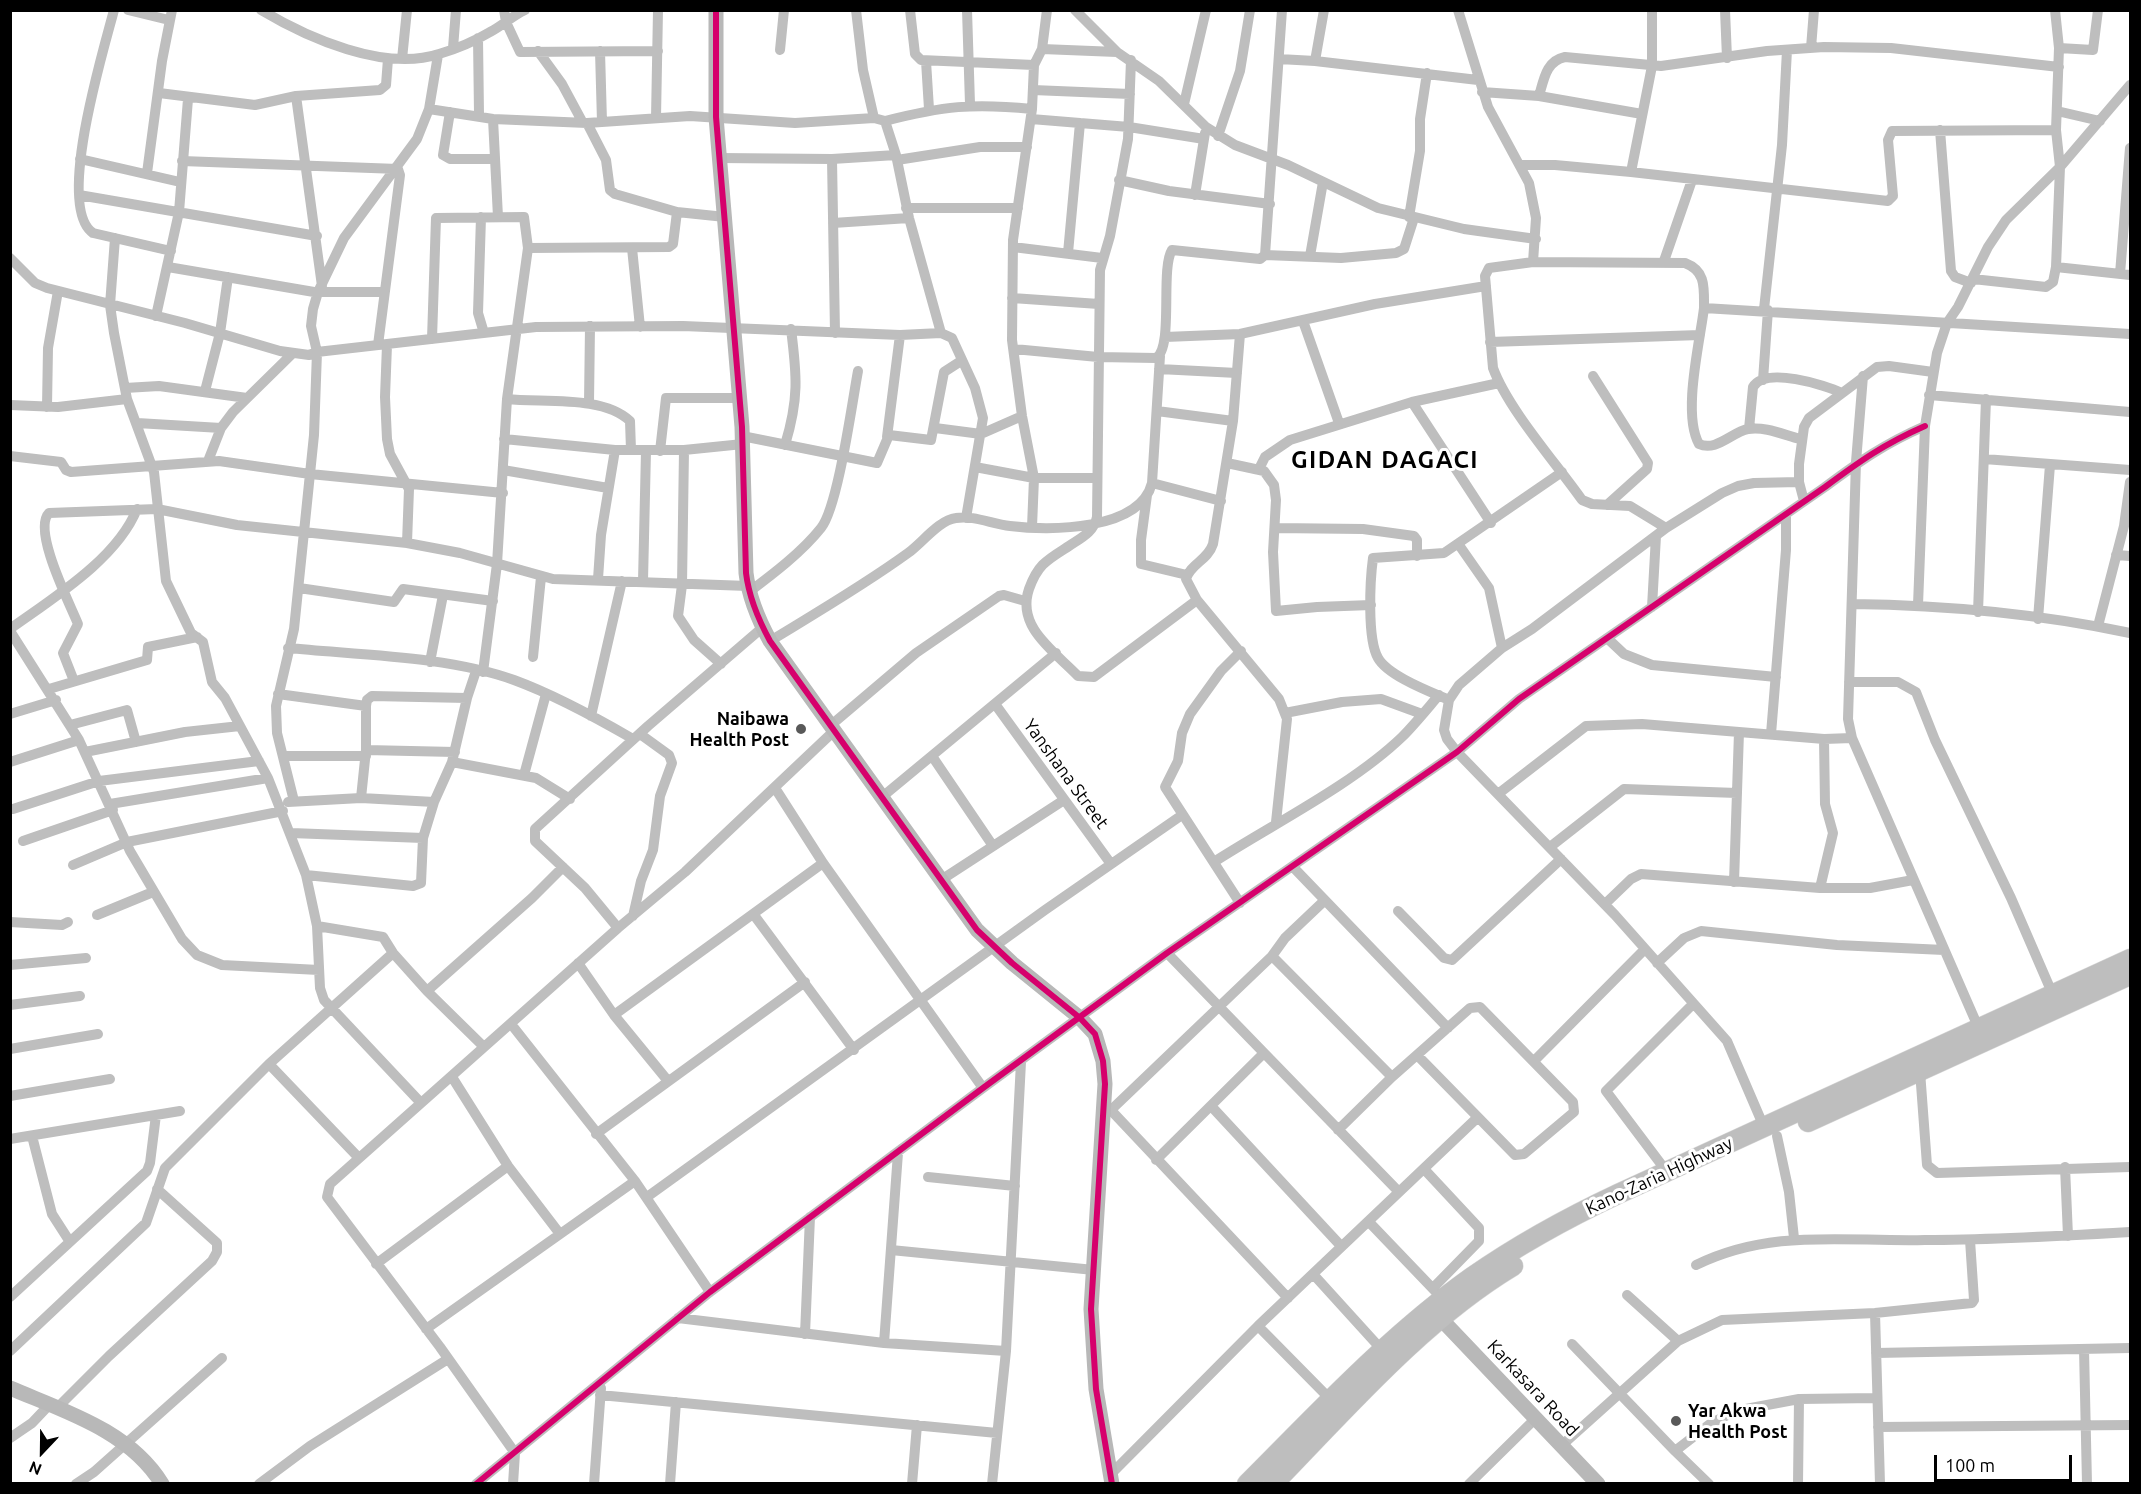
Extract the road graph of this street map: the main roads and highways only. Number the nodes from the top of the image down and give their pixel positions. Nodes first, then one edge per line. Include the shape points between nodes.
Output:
1 (2130, 959) edge
2 (2130, 975) edge
3 (1771, 1131) junction
4 (1439, 1302) junction
5 (1247, 1484) edge
6 (1273, 1484) edge

1 - 3 highway, Kano-Zaria Highway
2 - 3 highway, Kano-Zaria Highway via 1920,1071
3 - 4 highway, Kano-Zaria Highway
3 - 4 highway, Kano-Zaria Highway via 1666,1172 1554,1226
4 - 5 highway, Kano-Zaria Highway via 1382,1350
4 - 6 highway, Kano-Zaria Highway via 1376,1379

